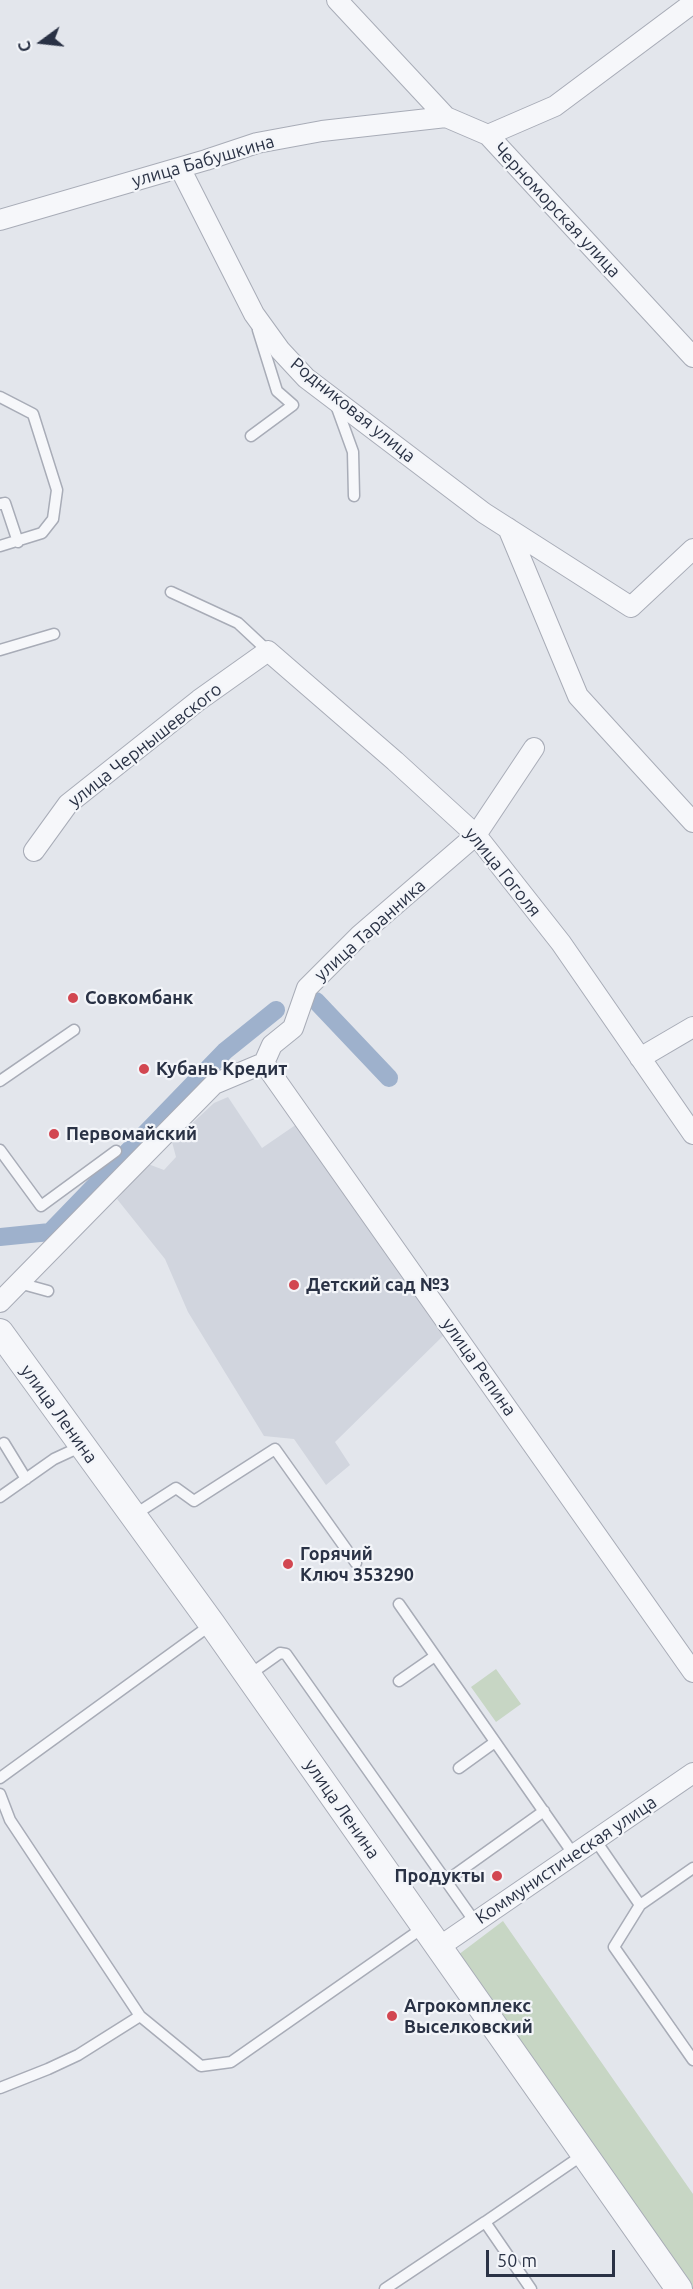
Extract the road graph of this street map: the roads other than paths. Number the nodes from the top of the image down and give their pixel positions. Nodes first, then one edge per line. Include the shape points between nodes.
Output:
1 (337, 0) edge
2 (693, 3) edge
3 (446, 117) junction
4 (488, 135) junction
5 (180, 168) junction
6 (0, 220) edge
7 (254, 314) junction
8 (693, 357) edge
9 (0, 397) edge
10 (334, 399) junction
11 (250, 436) dead end
12 (354, 496) dead end
13 (0, 504) edge
14 (508, 528) junction
15 (18, 542) junction
16 (0, 546) edge
17 (693, 549) edge
18 (171, 592) dead end
19 (54, 634) dead end
20 (0, 650) edge
21 (268, 651) junction
22 (534, 748) dead end
23 (693, 822) edge
24 (476, 835) junction
25 (33, 851) dead end
26 (693, 1027) edge
27 (74, 1030) dead end
28 (640, 1058) junction
29 (264, 1063) junction
30 (0, 1081) edge
31 (693, 1134) edge
32 (0, 1150) edge
33 (116, 1151) dead end
34 (19, 1283) junction
35 (48, 1291) dead end
36 (0, 1302) edge
37 (0, 1332) edge
38 (4, 1443) dead end
39 (82, 1445) junction
40 (26, 1479) junction
41 (0, 1497) edge
42 (133, 1515) junction
43 (356, 1563) dead end
44 (399, 1604) dead end
45 (212, 1624) junction
46 (435, 1656) junction
47 (693, 1672) edge
48 (248, 1676) junction
49 (399, 1681) dead end
50 (495, 1742) junction
51 (459, 1768) dead end
52 (693, 1773) edge
53 (0, 1778) edge
54 (0, 1794) edge
55 (544, 1811) junction
56 (596, 1841) junction
57 (574, 1855) junction
58 (693, 1868) edge
59 (446, 1881) junction
60 (640, 1905) junction
61 (475, 1922) junction
62 (432, 1937) junction
63 (140, 2016) junction
64 (693, 2060) edge
65 (0, 2088) edge
66 (585, 2154) junction
67 (485, 2222) junction
68 (385, 2289) edge
69 (531, 2289) edge
70 (680, 2289) edge

1 - 3 street, Черноморская улица
2 - 4 street via 555,106
3 - 4 street, Черноморская улица
3 - 5 street, улица Бабушкина via 257,142
4 - 8 street, Черноморская улица
5 - 6 street, улица Бабушкина
5 - 7 street, Родниковая улица
7 - 10 street, Родниковая улица via 306,378
7 - 11 lane via 277,391 293,405
9 - 15 lane via 33,414 57,490 53,519 42,533
10 - 12 lane via 353,452
10 - 14 street, Родниковая улица
13 - 15 lane via 5,502
14 - 17 street, Родниковая улица via 631,607
14 - 23 street via 578,696
15 - 16 lane
18 - 21 lane via 238,623
19 - 20 lane
21 - 24 street, улица Гоголя
21 - 25 street, улица Чернышевского via 68,804
22 - 24 street, улица Таранника
24 - 28 street, улица Гоголя via 561,943
24 - 29 street, улица Таранника via 360,935 307,988 293,1028 272,1045
26 - 28 street
27 - 30 lane
28 - 31 street, улица Гоголя
29 - 34 street via 214,1084
29 - 47 street, улица Репина
32 - 33 lane via 41,1206
34 - 35 lane
34 - 36 street
37 - 39 street, улица Ленина
38 - 40 lane
39 - 40 lane
39 - 42 street, улица Ленина
40 - 41 lane
42 - 43 lane via 176,1488 194,1501 275,1449
42 - 45 street, улица Ленина
44 - 46 lane
45 - 48 street, улица Ленина
45 - 53 lane
46 - 49 lane
46 - 50 lane
48 - 59 lane via 280,1653 286,1654
48 - 62 street, улица Ленина
50 - 51 lane
50 - 55 lane
52 - 56 street, Коммунистическая улица
54 - 63 lane via 10,1820
55 - 57 lane
55 - 59 lane
56 - 57 street, Коммунистическая улица
56 - 60 lane
57 - 61 street, Коммунистическая улица
58 - 60 lane
59 - 61 lane
60 - 64 lane via 614,1947
61 - 62 street, Коммунистическая улица
62 - 63 lane via 231,2062 201,2066
62 - 66 street, улица Ленина
63 - 65 lane via 78,2055
66 - 67 lane
66 - 70 street, улица Ленина
67 - 68 lane
67 - 69 lane

